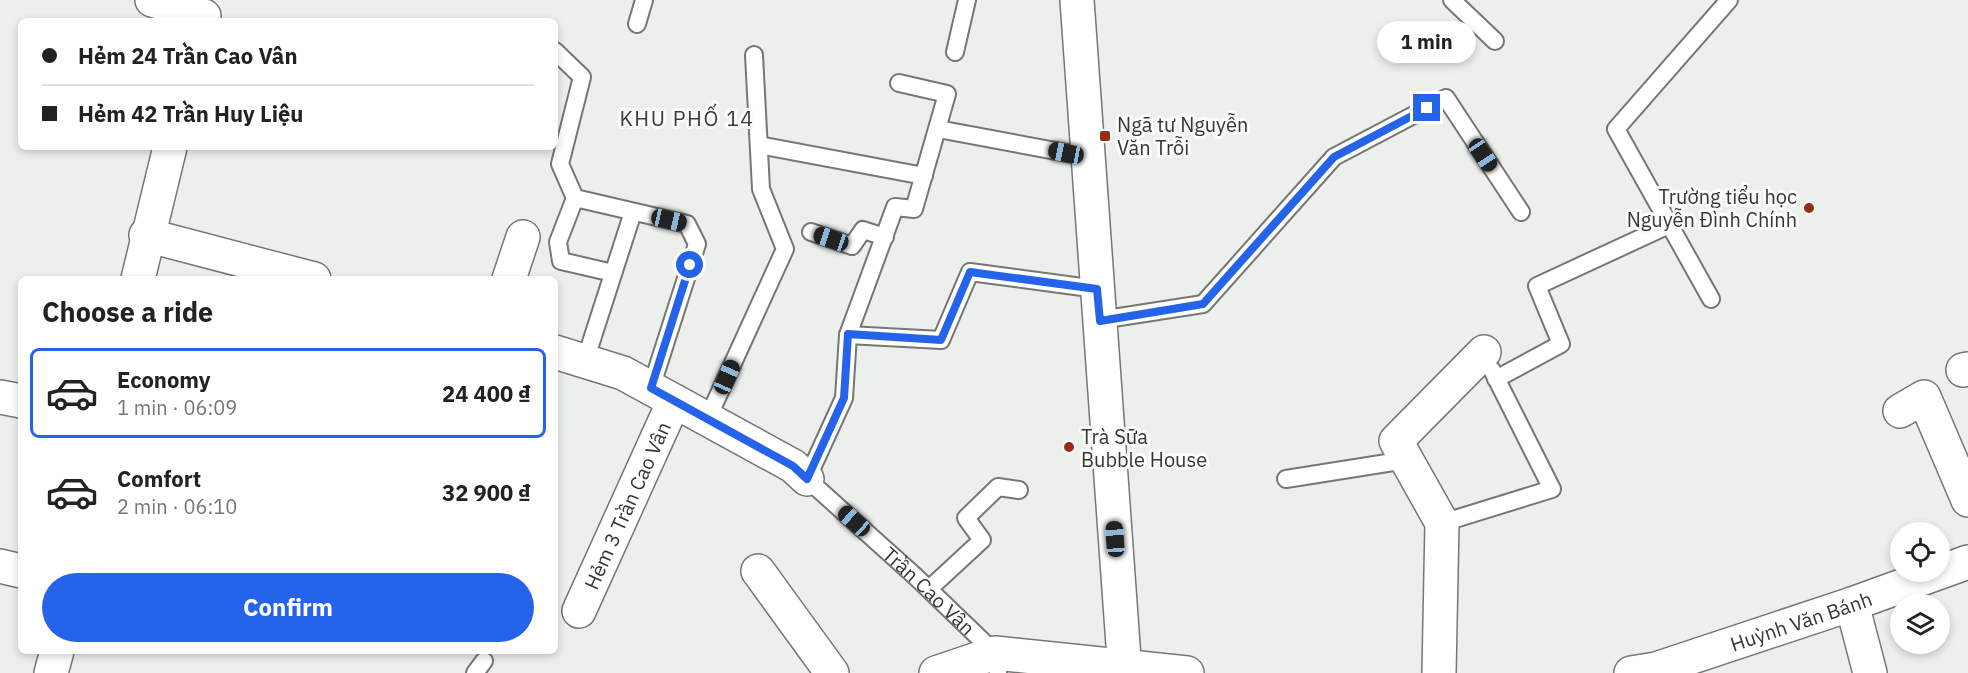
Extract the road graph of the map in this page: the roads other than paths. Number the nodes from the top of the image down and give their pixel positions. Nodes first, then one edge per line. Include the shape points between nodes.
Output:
1 (152, 0) edge
2 (644, 0) edge
3 (967, 0) edge
4 (1077, 0) edge
5 (1452, 0) edge
6 (1729, 0) edge
7 (205, 12) edge
8 (637, 24) dead end
9 (1495, 41) dead end
10 (955, 52) dead end
11 (558, 54) edge
12 (754, 55) dead end
13 (899, 83) dead end
14 (938, 129) junction
15 (759, 145) junction
16 (169, 150) edge
17 (1088, 157) junction
18 (924, 176) junction
19 (575, 198) junction
20 (633, 212) junction
21 (1521, 212) dead end
22 (1671, 224) junction
23 (811, 232) dead end
24 (146, 235) junction
25 (523, 237) dead end
26 (885, 237) junction
27 (613, 273) junction
28 (139, 276) edge
29 (303, 276) edge
30 (510, 276) edge
31 (1711, 299) dead end
32 (1098, 305) junction
33 (848, 334) junction
34 (570, 357) edge
35 (1490, 366) junction
36 (662, 395) junction
37 (0, 397) edge
38 (18, 400) edge
39 (1900, 411) dead end
40 (707, 420) junction
41 (1406, 460) junction
42 (1286, 478) dead end
43 (807, 479) junction
44 (1019, 490) dead end
45 (1968, 500) edge
46 (1442, 523) junction
47 (1968, 562) edge
48 (0, 566) edge
49 (18, 570) edge
50 (758, 571) dead end
51 (929, 589) junction
52 (1852, 604) junction
53 (579, 611) dead end
54 (56, 654) edge
55 (996, 663) edge
56 (1124, 670) edge
57 (1648, 672) edge
58 (51, 673) edge
59 (832, 673) edge
60 (936, 673) edge
61 (1187, 673) edge
62 (1438, 673) edge
63 (1870, 673) edge

1 - 7 street
2 - 8 lane
3 - 10 lane
4 - 17 street
5 - 9 lane
6 - 22 lane via 1616,129
11 - 19 lane via 582,77 560,164
12 - 15 lane
13 - 14 lane via 947,94
14 - 17 lane
14 - 18 lane
15 - 18 lane
15 - 40 lane via 761,189 785,249
16 - 24 street
17 - 32 street
18 - 26 lane via 914,208 895,207
19 - 20 lane
19 - 27 lane via 558,242 561,261
20 - 27 lane
20 - 36 lane via 687,224 697,244
21 - 32 lane via 1446,99 1334,157 1203,304
22 - 31 lane
22 - 35 lane via 1537,286 1561,344
23 - 26 lane via 852,246 863,230
24 - 28 street
24 - 29 street
25 - 30 street
26 - 33 lane
27 - 34 lane
32 - 33 lane via 970,272 941,340
32 - 56 street
33 - 43 lane via 844,398
34 - 36 street, Trần Cao Vân via 623,373
35 - 41 street via 1396,441
35 - 46 lane via 1552,489
36 - 40 street, Trần Cao Vân
36 - 53 street, Hẻm 3 Trần Cao Vân
37 - 38 street
39 - 45 street via 1924,397
40 - 43 street, Trần Cao Vân via 793,466
41 - 42 lane
41 - 46 street
43 - 51 lane, Trần Cao Vân
44 - 51 lane via 998,487 966,518 982,540
46 - 62 street
47 - 52 street, Huỳnh Văn Bánh
48 - 49 street
50 - 59 street
51 - 55 lane, Trần Cao Vân
52 - 57 street, Huỳnh Văn Bánh
52 - 63 street
54 - 58 street
55 - 56 street
55 - 60 street
56 - 61 street

